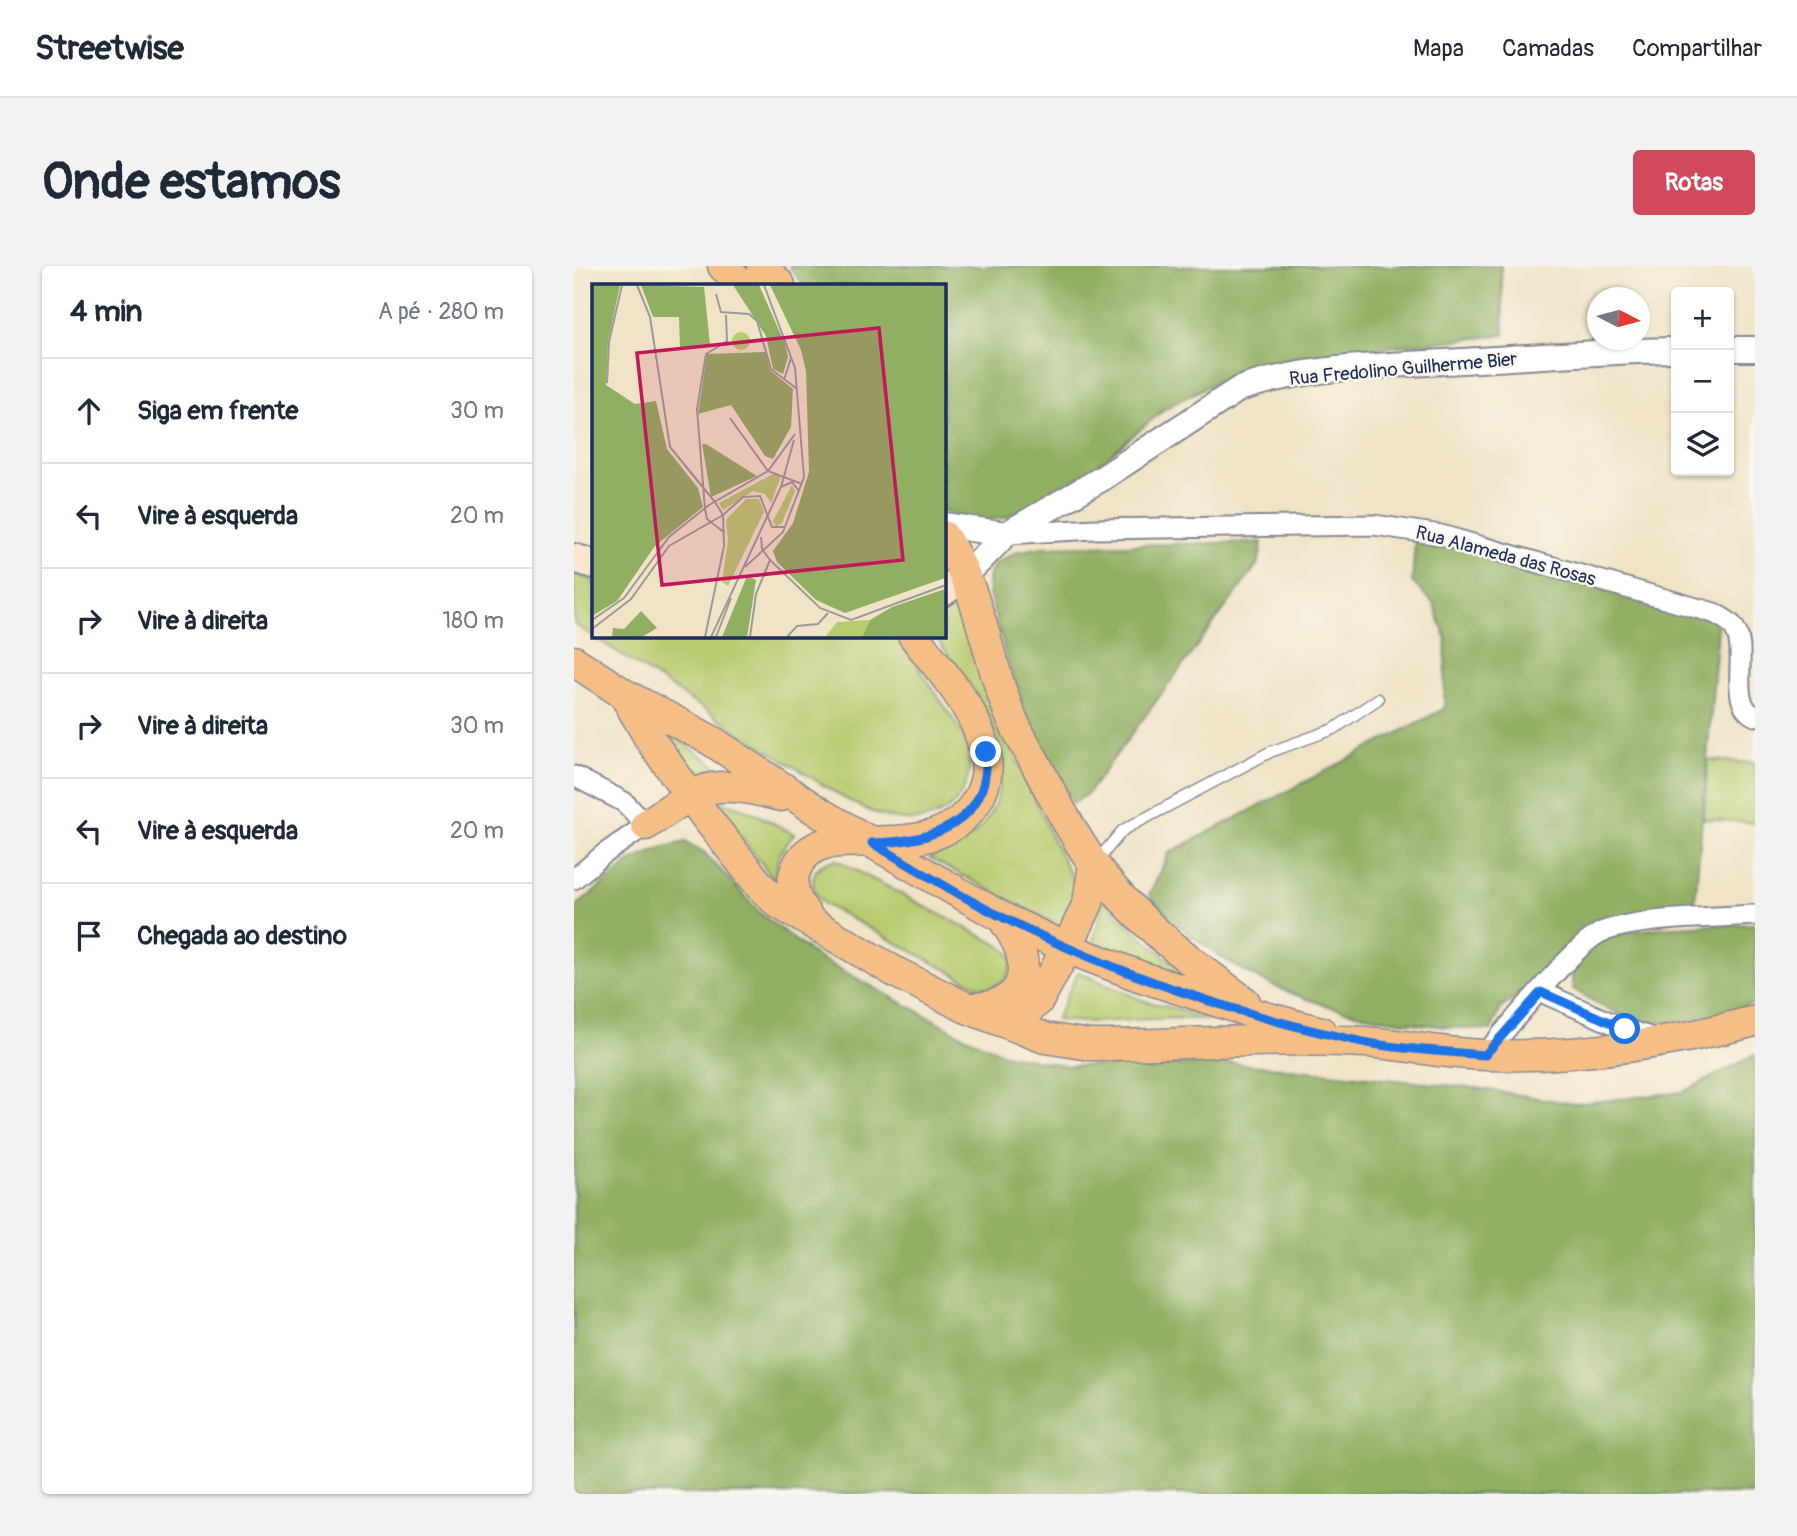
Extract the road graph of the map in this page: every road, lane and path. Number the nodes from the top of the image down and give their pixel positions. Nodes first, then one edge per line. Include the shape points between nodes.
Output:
1 (723, 266) edge
2 (762, 266) edge
3 (740, 284) edge
4 (779, 284) edge
5 (1734, 349) edge
6 (1755, 349) edge
7 (1671, 350) edge
8 (945, 525) edge
9 (1006, 534) junction
10 (945, 539) edge
11 (574, 558) edge
12 (592, 564) edge
13 (954, 584) edge
14 (915, 637) edge
15 (574, 661) edge
16 (624, 694) junction
17 (1378, 699) dead end
18 (1755, 716) edge
19 (574, 776) edge
20 (690, 795) junction
21 (813, 808) junction
22 (646, 825) junction
23 (724, 841) junction
24 (908, 841) junction
25 (872, 843) junction
26 (1094, 864) junction
27 (574, 879) edge
28 (1755, 915) edge
29 (1003, 918) junction
30 (810, 921) junction
31 (1067, 948) junction
32 (1541, 992) junction
33 (967, 1008) junction
34 (1265, 1017) junction
35 (1755, 1021) edge
36 (1012, 1024) junction
37 (1366, 1042) junction
38 (1664, 1042) junction
39 (1485, 1055) junction

1 - 3 main road
2 - 4 main road
5 - 6 street
7 - 9 street, Rua Fredolino Guilherme Bier via 1372,367 1265,380 1239,388 1101,479
8 - 9 street
9 - 13 street, Rua Fredolino Guilherme Bier
9 - 18 street, Rua Alameda das Rosas via 1374,525 1441,535 1714,613 1733,625 1741,645 1739,693
10 - 13 main road via 952,548
11 - 12 main road
13 - 26 main road via 1012,718
14 - 24 main road via 976,724 988,772 983,791 962,818 942,832
15 - 16 main road
16 - 20 main road
16 - 21 main road via 712,741
17 - 26 lane via 1334,729 1270,752 1123,830
19 - 22 street via 624,802
20 - 21 main road via 705,788 736,786
20 - 22 main road
20 - 23 main road
21 - 24 main road
21 - 25 main road
22 - 23 main road via 671,823
22 - 27 street
23 - 30 main road via 778,903
24 - 25 main road
25 - 29 main road
25 - 30 main road via 826,843 808,851 796,866 792,882 796,898
26 - 31 main road via 1088,902
26 - 34 main road via 1180,952
28 - 32 street via 1636,924 1602,932 1577,950
29 - 31 main road
29 - 33 main road via 1020,950 1023,975 1018,988 996,1006
30 - 33 main road
31 - 34 main road
31 - 36 main road via 1038,1001
32 - 38 street
32 - 39 street
33 - 36 main road
34 - 37 main road
35 - 38 main road
36 - 37 main road via 1045,1038 1090,1045
37 - 39 main road
38 - 39 main road via 1594,1053

